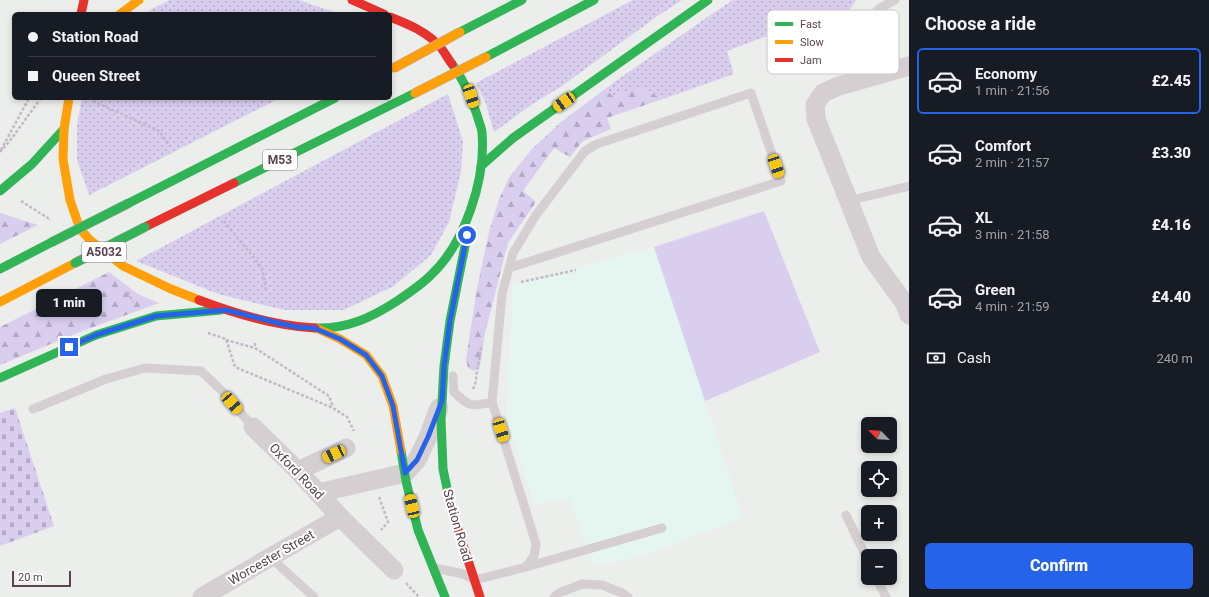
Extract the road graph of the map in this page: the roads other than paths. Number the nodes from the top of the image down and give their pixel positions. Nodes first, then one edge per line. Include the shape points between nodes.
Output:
1 (84, 0) edge
2 (139, 0) edge
3 (352, 0) edge
4 (522, 0) edge
5 (594, 0) edge
6 (708, 0) edge
7 (895, 0) edge
8 (878, 10) edge
9 (81, 12) edge
10 (123, 12) edge
11 (379, 12) edge
12 (392, 18) edge
13 (909, 66) edge
14 (392, 69) edge
15 (899, 69) edge
16 (881, 74) edge
17 (874, 76) joint
18 (69, 100) edge
19 (331, 100) edge
20 (64, 129) junction
21 (481, 166) junction
22 (909, 186) edge
23 (477, 190) junction
24 (0, 191) edge
25 (846, 195) junction
26 (509, 268) junction
27 (0, 269) edge
28 (0, 302) edge
29 (908, 307) edge
30 (226, 310) junction
31 (450, 321) junction
32 (314, 328) junction
33 (0, 378) edge
34 (442, 401) junction
35 (492, 402) junction
36 (33, 409) dead end
37 (253, 427) joint
38 (351, 441) road end
39 (298, 471) junction
40 (405, 473) junction
41 (318, 492) junction
42 (846, 515) dead end
43 (340, 517) junction
44 (662, 528) dead end
45 (862, 549) edge
46 (270, 557) junction
47 (432, 567) junction
48 (526, 567) junction
49 (394, 570) dead end
50 (475, 580) junction
51 (880, 585) edge
52 (202, 597) edge
53 (314, 597) edge
54 (445, 597) edge
55 (480, 597) edge
56 (554, 597) edge
57 (628, 597) edge
58 (886, 597) edge

1 - 9 main road
2 - 10 main road
3 - 11 main road
4 - 14 main road, bridge
5 - 28 main road, M53, bridge
6 - 21 main road via 513,138
7 - 8 lane
12 - 21 main road, A5032 via 425,34 440,47 460,76 471,96 482,132
13 - 15 street
16 - 17 street
17 - 25 street via 823,93 815,105 816,119
18 - 20 main road, A5032
19 - 27 main road, M53, bridge
20 - 24 main road via 32,164
20 - 30 main road, A5032 via 64,159 70,200 80,228 90,240 123,266 170,289
21 - 23 main road, A5032
22 - 25 lane
23 - 31 main road, Station Road / A5032
23 - 32 main road, A5032 via 463,228 447,255 432,274 416,288 386,308 355,322
25 - 29 street via 871,257
26 - 26 lane via 514,253 536,215 585,151 597,144 751,93 781,181
26 - 35 lane via 502,294
30 - 32 main road, A5032 via 282,324
30 - 33 main road, A5032 via 156,316 96,335
31 - 34 main road, Station Road / A5032
31 - 35 lane via 454,392 464,403 478,406
32 - 40 main road, A5032 via 340,339 366,355 382,376 393,406
34 - 40 street via 417,460
34 - 50 main road, Station Road / A5032 via 443,469 450,505
35 - 48 lane via 536,544 534,556
36 - 37 lane via 106,379 145,368 201,371
37 - 39 street, Oxford Road
38 - 39 street
39 - 41 street, Oxford Road
40 - 41 street
40 - 47 main road, A5032 via 418,530
41 - 43 street, Oxford Road
42 - 45 lane
43 - 46 street, Worcester Street
43 - 49 street
44 - 48 lane
46 - 52 street, Worcester Street
46 - 53 lane
47 - 50 lane
47 - 54 main road, A5032
48 - 50 lane
50 - 55 main road, Station Road / A5032
51 - 58 lane
56 - 57 lane via 559,592 582,584 602,585

